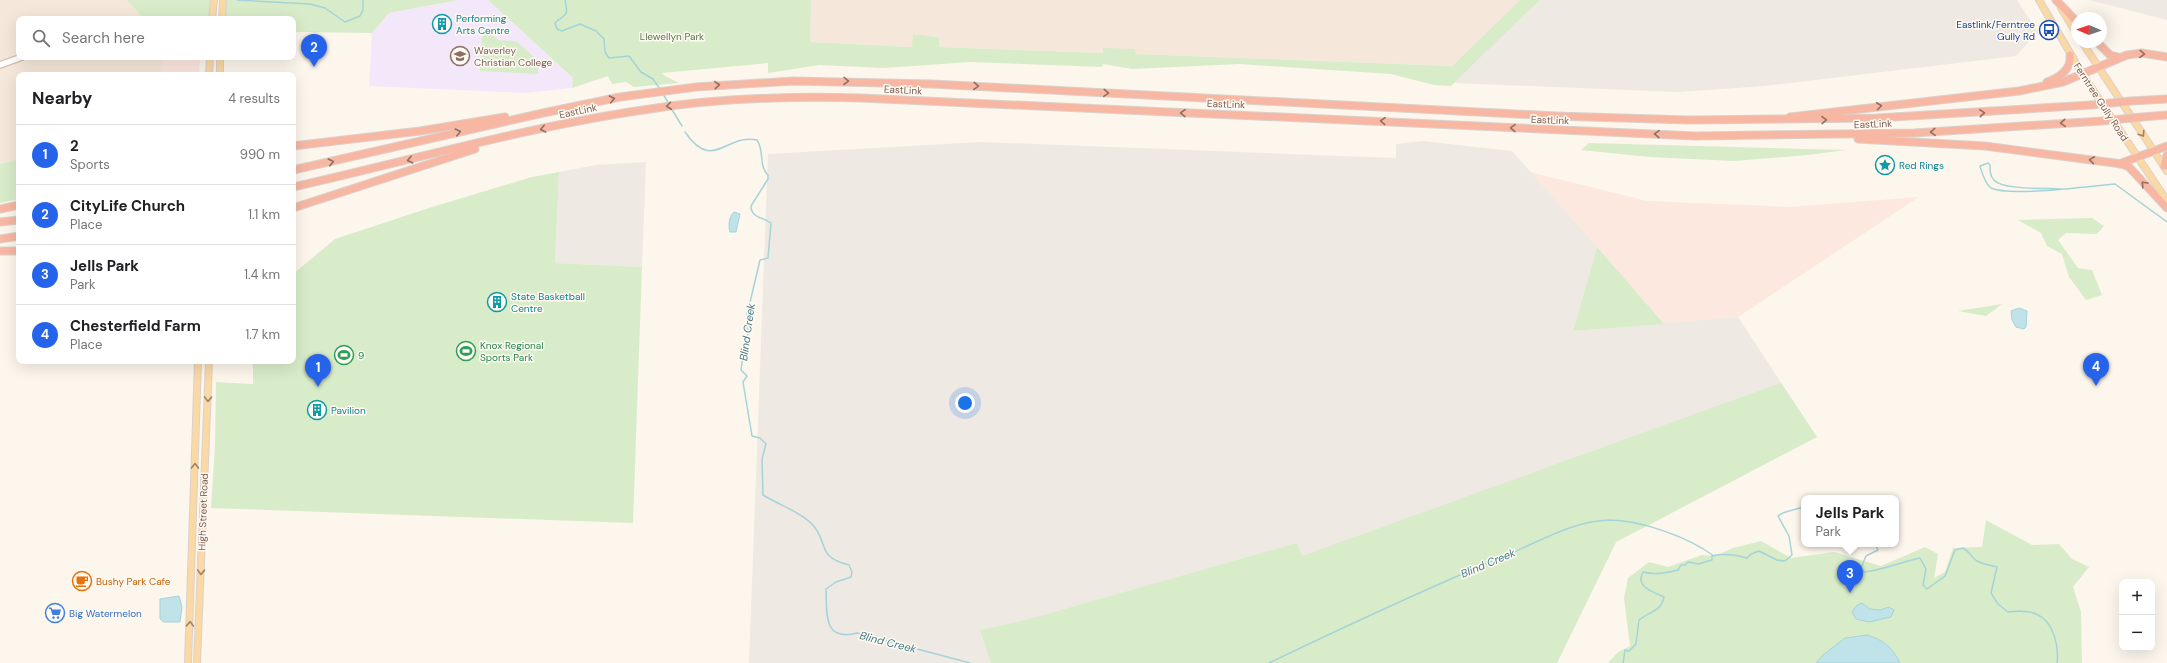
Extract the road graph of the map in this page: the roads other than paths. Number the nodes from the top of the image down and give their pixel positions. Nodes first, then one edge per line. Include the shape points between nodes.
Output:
1 (214, 0) edge
2 (2039, 0) edge
3 (2056, 0) edge
4 (223, 1) edge
5 (212, 16) edge
6 (222, 16) edge
7 (2071, 16) edge
8 (2071, 24) edge
9 (2086, 48) edge
10 (2103, 48) edge
11 (2070, 55) junction
12 (2118, 57) junction
13 (2167, 57) edge
14 (16, 59) edge
15 (210, 60) edge
16 (220, 60) edge
17 (0, 64) edge
18 (2098, 66) junction
19 (209, 72) edge
20 (220, 72) edge
21 (2082, 75) junction
22 (2032, 88) junction
23 (2167, 99) edge
24 (543, 113) junction
25 (2167, 115) edge
26 (1771, 120) junction
27 (516, 136) junction
28 (1696, 136) junction
29 (296, 146) edge
30 (2167, 146) edge
31 (2154, 151) junction
32 (2167, 155) edge
33 (2137, 158) junction
34 (2119, 164) junction
35 (2165, 168) edge
36 (296, 169) edge
37 (296, 186) edge
38 (2167, 201) edge
39 (16, 206) edge
40 (296, 207) edge
41 (2167, 208) edge
42 (0, 209) edge
43 (16, 220) edge
44 (0, 222) edge
45 (16, 236) edge
46 (0, 239) edge
47 (0, 251) edge
48 (16, 251) edge
49 (198, 364) edge
50 (209, 364) edge
51 (188, 663) edge
52 (198, 663) edge

1 - 5 main road
2 - 11 main road, Ferntree Gully Road
3 - 7 highway
3 - 8 main road
4 - 6 main road
9 - 18 main road, Ferntree Gully Road
10 - 12 highway via 2110,55
11 - 21 main road, Ferntree Gully Road
11 - 22 highway via 2070,63 2063,73
12 -> 13 highway via 2138,53
12 - 18 highway
14 - 17 street
15 - 19 main road
16 - 20 main road
18 - 21 highway
18 -> 31 main road, Ferntree Gully Road
21 - 22 highway
21 - 33 main road, Ferntree Gully Road
26 -> 22 highway
26 -> 23 highway, EastLink, bridge via 1922,116
24 -> 26 highway, EastLink via 678,89 746,83 854,82 1556,116
24 - 29 highway via 392,135
36 -> 24 highway, EastLink
25 -> 28 highway, EastLink, bridge via 1907,133
28 -> 27 highway, EastLink via 861,98 783,97 650,108
27 -> 37 highway, EastLink
27 - 40 highway
34 -> 28 highway via 1962,144
30 - 31 highway
31 - 33 highway
31 - 35 main road, Ferntree Gully Road
32 - 35 highway
33 - 34 highway
33 - 38 main road, Ferntree Gully Road
41 -> 34 highway via 2129,167
39 - 42 highway
43 - 44 highway
45 - 46 highway
47 - 48 highway
51 -> 49 main road, High Street Road
50 -> 52 main road, High Street Road

